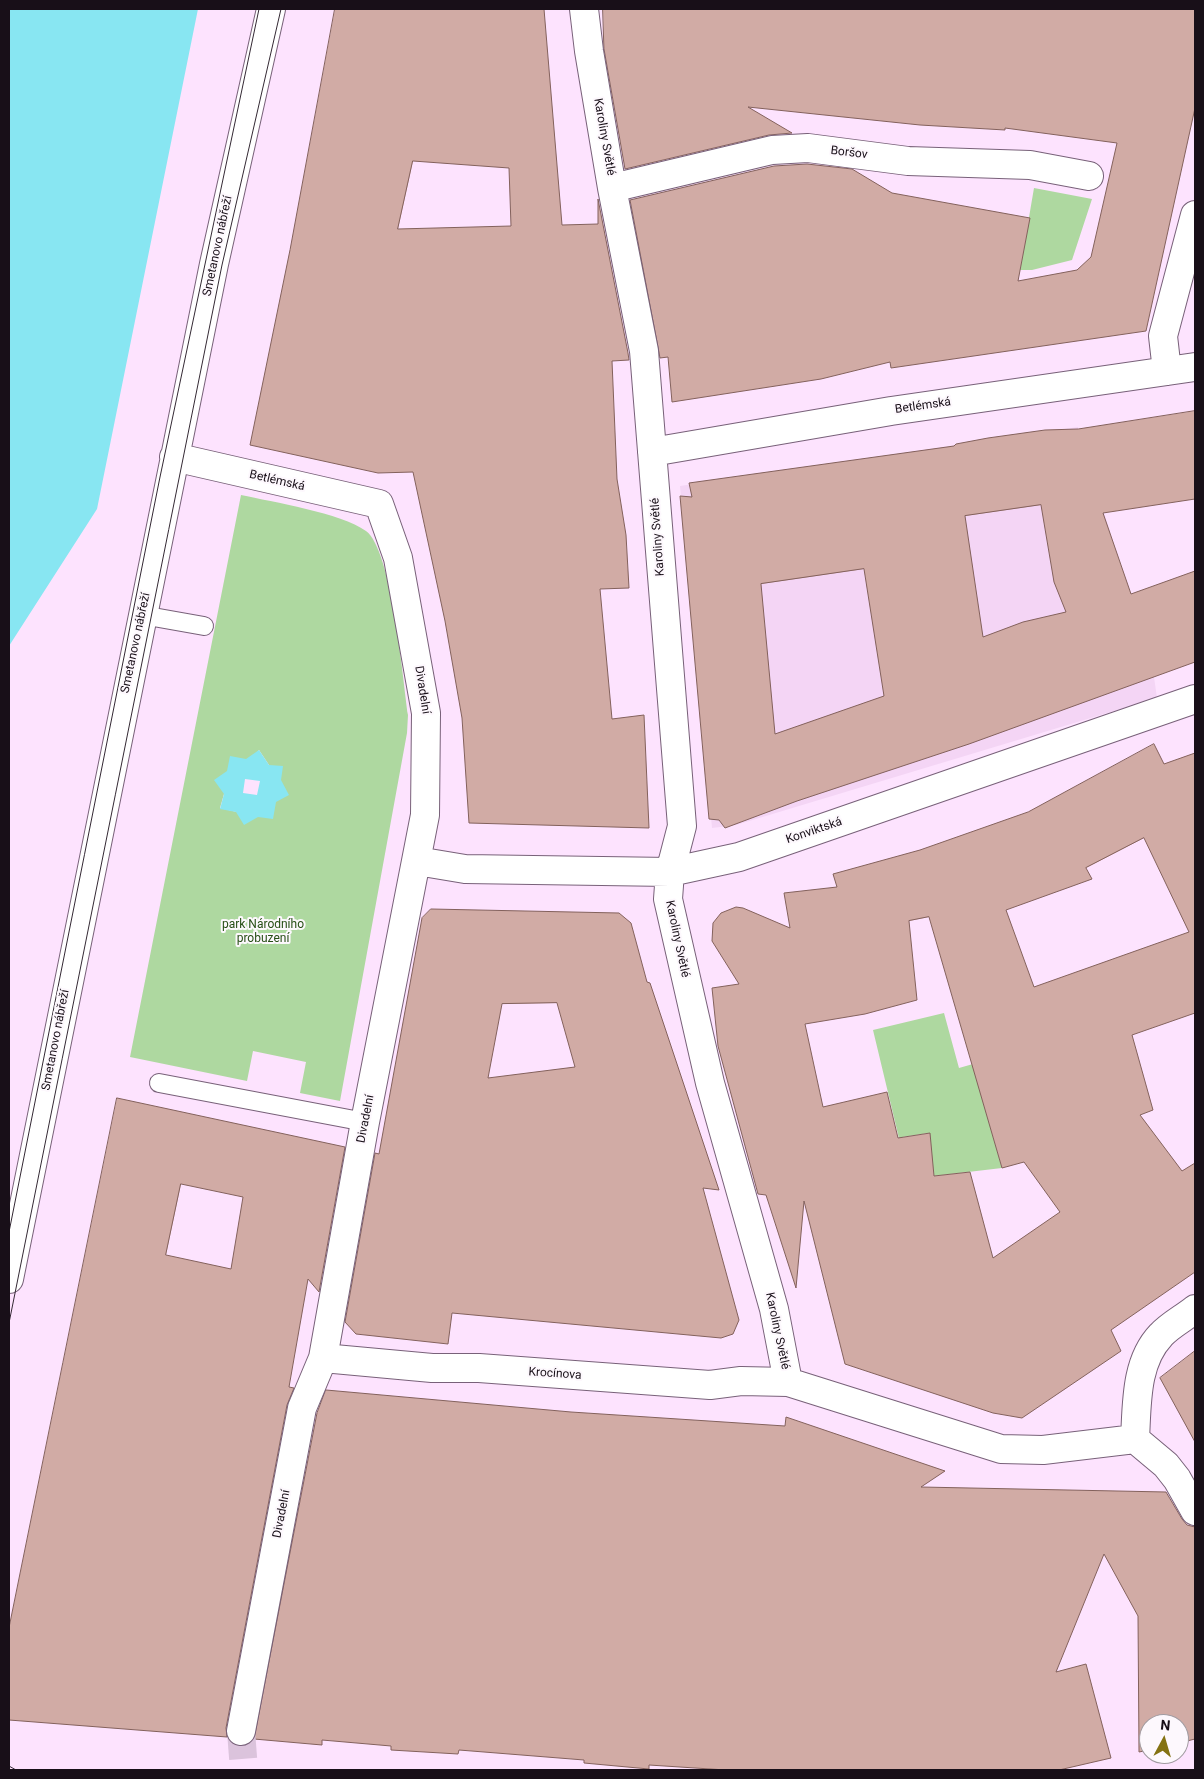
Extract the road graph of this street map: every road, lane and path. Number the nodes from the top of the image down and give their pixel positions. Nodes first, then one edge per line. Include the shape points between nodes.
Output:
1 (271, 9) edge
2 (584, 9) edge
3 (1090, 176) dead end
4 (612, 188) junction
5 (1195, 215) edge
6 (1195, 367) edge
7 (1166, 371) junction
8 (652, 452) junction
9 (174, 457) junction
10 (379, 504) joint
11 (142, 615) junction
12 (204, 626) dead end
13 (1195, 699) edge
14 (417, 861) junction
15 (670, 872) junction
16 (159, 1083) dead end
17 (365, 1122) junction
18 (9, 1279) edge
19 (1195, 1309) edge
20 (323, 1358) junction
21 (788, 1382) junction
22 (1135, 1440) junction
23 (1195, 1511) edge
24 (242, 1731) tunnel mouth

1 - 9 street, Smetanovo nábřeží
2 - 4 street, Karoliny Světlé
3 - 4 street, Boršov via 1030,165 908,161 808,148 772,150
4 - 8 street, Karoliny Světlé via 644,351
5 - 7 street via 1163,336
6 - 7 street, Betlémská
7 - 8 street, Betlémská via 891,411
8 - 15 street, Karoliny Světlé via 682,826
9 - 10 street, Betlémská
9 - 11 street, Smetanovo nábřeží
10 - 14 street, Divadelní via 398,558 426,713 425,815
11 - 12 lane
11 - 18 street, Smetanovo nábřeží
13 - 15 street, Konviktská via 739,856
14 - 15 street, Konviktská via 465,869
14 - 17 street, Divadelní
15 - 21 street, Karoliny Světlé via 668,899 705,1064 774,1309
16 - 17 lane
17 - 20 street, Divadelní
19 - 22 street via 1160,1336 1148,1355 1138,1382
20 - 21 street, Krocínova via 710,1385 741,1381
20 - 24 street, Divadelní via 302,1408
21 - 22 street, Karoliny Světlé via 1001,1449 1043,1450
22 - 23 street via 1178,1479

